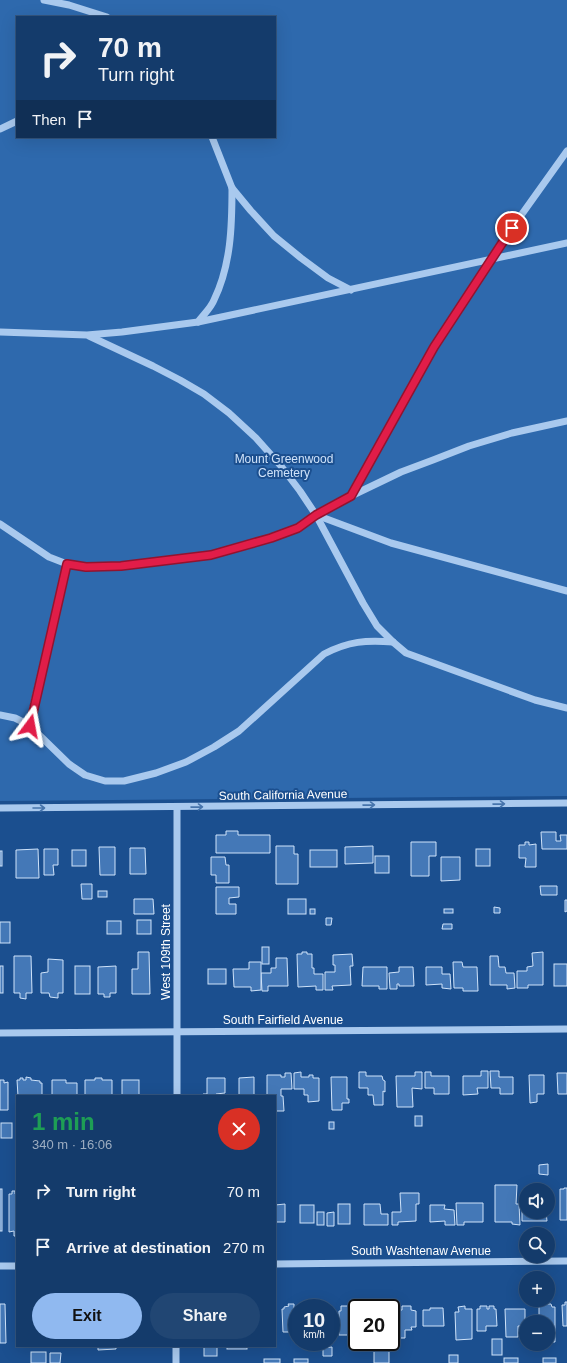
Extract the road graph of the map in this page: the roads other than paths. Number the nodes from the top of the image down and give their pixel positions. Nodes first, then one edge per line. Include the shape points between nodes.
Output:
1 (44, 0) edge
2 (104, 16) edge
3 (16, 121) edge
4 (0, 129) edge
5 (212, 138) edge
6 (567, 151) edge
7 (232, 188) junction
8 (567, 243) edge
9 (491, 260) junction
10 (351, 290) junction
11 (198, 322) junction
12 (0, 332) edge
13 (87, 335) junction
14 (567, 421) edge
15 (351, 496) junction
16 (316, 515) junction
17 (0, 524) edge
18 (67, 564) junction
19 (567, 591) edge
20 (392, 642) junction
21 (567, 708) edge
22 (0, 715) edge
23 (30, 726) junction
24 (567, 803) edge
25 (177, 807) junction
26 (0, 808) edge
27 (567, 1029) edge
28 (177, 1032) junction
29 (0, 1033) edge
30 (177, 1095) edge
31 (567, 1261) edge
32 (276, 1264) edge
33 (0, 1266) edge
34 (16, 1266) edge
35 (176, 1347) edge
36 (176, 1363) edge

1 - 2 street
3 - 4 street
5 - 7 street
6 - 9 street
7 - 10 street via 274,236 328,278
7 - 11 street via 232,220 223,278 214,301
8 - 9 street
9 - 10 street
9 - 15 street via 434,347
10 - 11 street
11 - 13 street
12 - 13 street
13 - 16 street via 180,380 229,413 281,466
14 - 15 street via 469,446 401,472
15 - 16 street
16 - 18 street via 298,528 211,555 121,566 86,567
16 - 19 street via 391,543
16 - 20 street via 363,603 377,626
17 - 18 street via 49,557
18 - 23 street
20 - 21 street via 406,653 431,663 535,700
20 - 23 street via 357,642 339,646 324,654 239,731 214,748 186,762 124,781 105,781 85,775 69,764
22 - 23 street via 15,718
25 -> 24 street, South California Avenue
26 -> 25 street, South California Avenue
25 - 28 street, West 109th Street
27 - 28 street, South Fairfield Avenue
28 - 29 street, South Fairfield Avenue
28 - 30 street, West 109th Street
31 - 32 street, South Washtenaw Avenue
33 - 34 street
35 - 36 street

